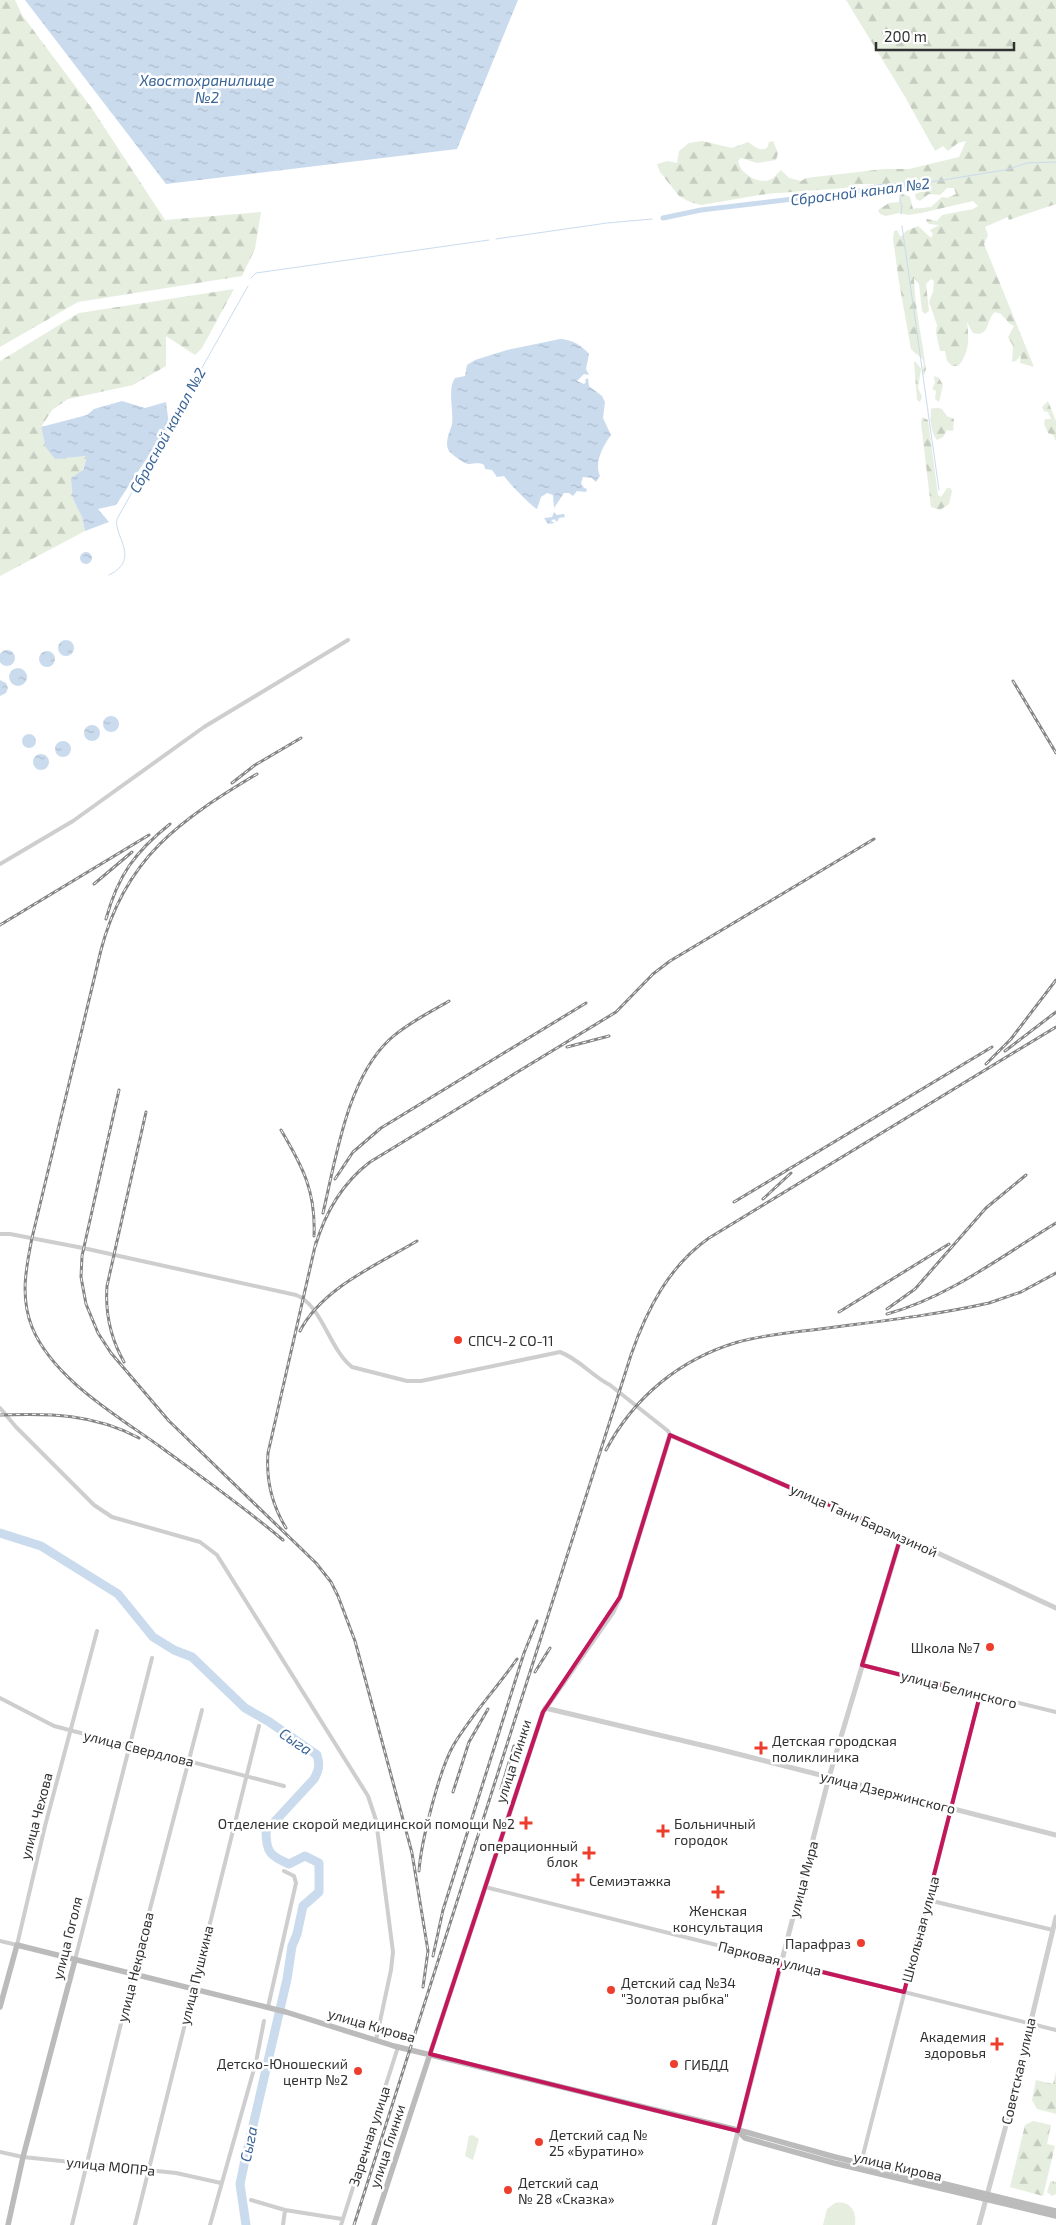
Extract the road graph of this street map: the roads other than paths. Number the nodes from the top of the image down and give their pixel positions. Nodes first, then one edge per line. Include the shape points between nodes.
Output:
1 (348, 640) dead end
2 (0, 864) edge
3 (0, 1234) edge
4 (0, 1408) edge
5 (670, 1436) junction
6 (901, 1536) junction
7 (1056, 1608) edge
8 (98, 1631) dead end
9 (152, 1658) dead end
10 (862, 1665) junction
11 (980, 1695) junction
12 (0, 1698) edge
13 (545, 1708) junction
14 (202, 1710) dead end
15 (1056, 1712) edge
16 (259, 1726) dead end
17 (72, 1731) junction
18 (129, 1745) junction
19 (189, 1761) junction
20 (246, 1776) junction
21 (829, 1777) junction
22 (284, 1786) dead end
23 (952, 1808) junction
24 (1056, 1835) edge
25 (284, 1871) dead end
26 (485, 1887) junction
27 (928, 1900) junction
28 (1056, 1917) edge
29 (1053, 1930) junction
30 (0, 1941) edge
31 (16, 1945) junction
32 (74, 1960) junction
33 (781, 1962) junction
34 (133, 1974) junction
35 (192, 1989) junction
36 (904, 1992) junction
37 (0, 2007) edge
38 (268, 2007) junction
39 (264, 2021) dead end
40 (1029, 2024) junction
41 (1056, 2030) edge
42 (376, 2041) junction
43 (398, 2047) junction
44 (430, 2054) junction
45 (738, 2131) junction
46 (0, 2152) edge
47 (23, 2157) junction
48 (87, 2163) junction
49 (861, 2163) junction
50 (149, 2169) junction
51 (221, 2183) junction
52 (986, 2197) junction
53 (251, 2200) dead end
54 (285, 2210) junction
55 (1056, 2212) edge
56 (1056, 2216) edge
57 (342, 2219) junction
58 (8, 2225) edge
59 (72, 2225) edge
60 (135, 2225) edge
61 (210, 2225) edge
62 (283, 2225) edge
63 (341, 2225) edge
64 (374, 2225) edge
65 (714, 2225) edge
66 (979, 2225) edge

1 - 2 street via 204,727 73,821
3 - 5 street via 75,1246 296,1295 313,1310 339,1355 352,1367 407,1382 560,1352 610,1385 668,1431
4 - 42 street via 94,1505 112,1517 200,1542 217,1555 368,1796 376,1820 393,1952
5 - 6 street, улица Тани Барамзиной
5 - 13 street, улица Глинки via 620,1597
6 - 7 street, улица Тани Барамзиной
6 - 10 street, улица Мира
8 - 17 street, улица Чехова
9 - 18 street, улица Гоголя
10 - 11 street, улица Белинского
10 - 21 street, улица Мира
11 - 15 street, улица Белинского
11 - 23 street, Школьная улица
12 - 17 street, улица Свердлова via 54,1726
13 - 21 street, улица Дзержинского
13 - 26 street, улица Глинки
14 - 19 street, улица Некрасова
16 - 20 street, улица Пушкина
17 - 18 street, улица Свердлова
17 - 31 street, улица Чехова
18 - 19 street, улица Свердлова
18 - 32 street, улица Гоголя
19 - 20 street, улица Свердлова
19 - 34 street, улица Некрасова
20 - 22 street, улица Свердлова
20 - 35 street, улица Пушкина
21 - 23 street, улица Дзержинского
21 - 33 street, улица Мира
23 - 24 street, улица Дзержинского
23 - 27 street, Школьная улица
25 - 38 street via 294,1876 296,1883
26 - 33 street, Парковая улица
26 - 44 street, улица Глинки
27 - 29 street
27 - 36 street, Школьная улица
28 - 29 street, Советская улица
29 - 40 street, Советская улица
30 - 31 street, улица Кирова
31 - 32 main road, улица Кирова
31 - 37 main road, улица Чехова
32 - 34 main road, улица Кирова
32 - 47 main road, улица Гоголя
33 - 36 street, Парковая улица
33 - 45 street, улица Мира
34 - 35 main road, улица Кирова
34 - 48 street, улица Некрасова
35 - 38 main road, улица Кирова
35 - 50 street, улица Пушкина
36 - 40 street, Парковая улица
36 - 49 street, Школьная улица
38 - 42 main road, улица Кирова
39 - 51 street via 256,2062
40 - 41 street, Парковая улица
40 - 52 street, Советская улица
42 - 43 main road, улица Кирова
43 - 44 main road, улица Кирова
43 - 57 street, Заречная улица
44 - 45 main road, улица Кирова
44 - 64 main road, улица Глинки
45 - 49 main road, улица Кирова
45 - 52 main road, улица Кирова via 745,2138 834,2163
45 - 65 street, улица Мира
46 - 47 street, улица МОПРа
47 - 48 street, улица МОПРа
47 - 58 main road, улица Гоголя
48 - 50 street, улица МОПРа
48 - 59 street, улица Некрасова
49 - 52 main road, улица Кирова
50 - 51 street, улица МОПРа
50 - 60 street, улица Пушкина
51 - 61 street
52 - 55 main road, улица Кирова
52 - 56 main road, улица Кирова
52 - 66 street, Советская улица
53 - 54 street
54 - 57 street
54 - 62 street
57 - 63 street, Заречная улица

